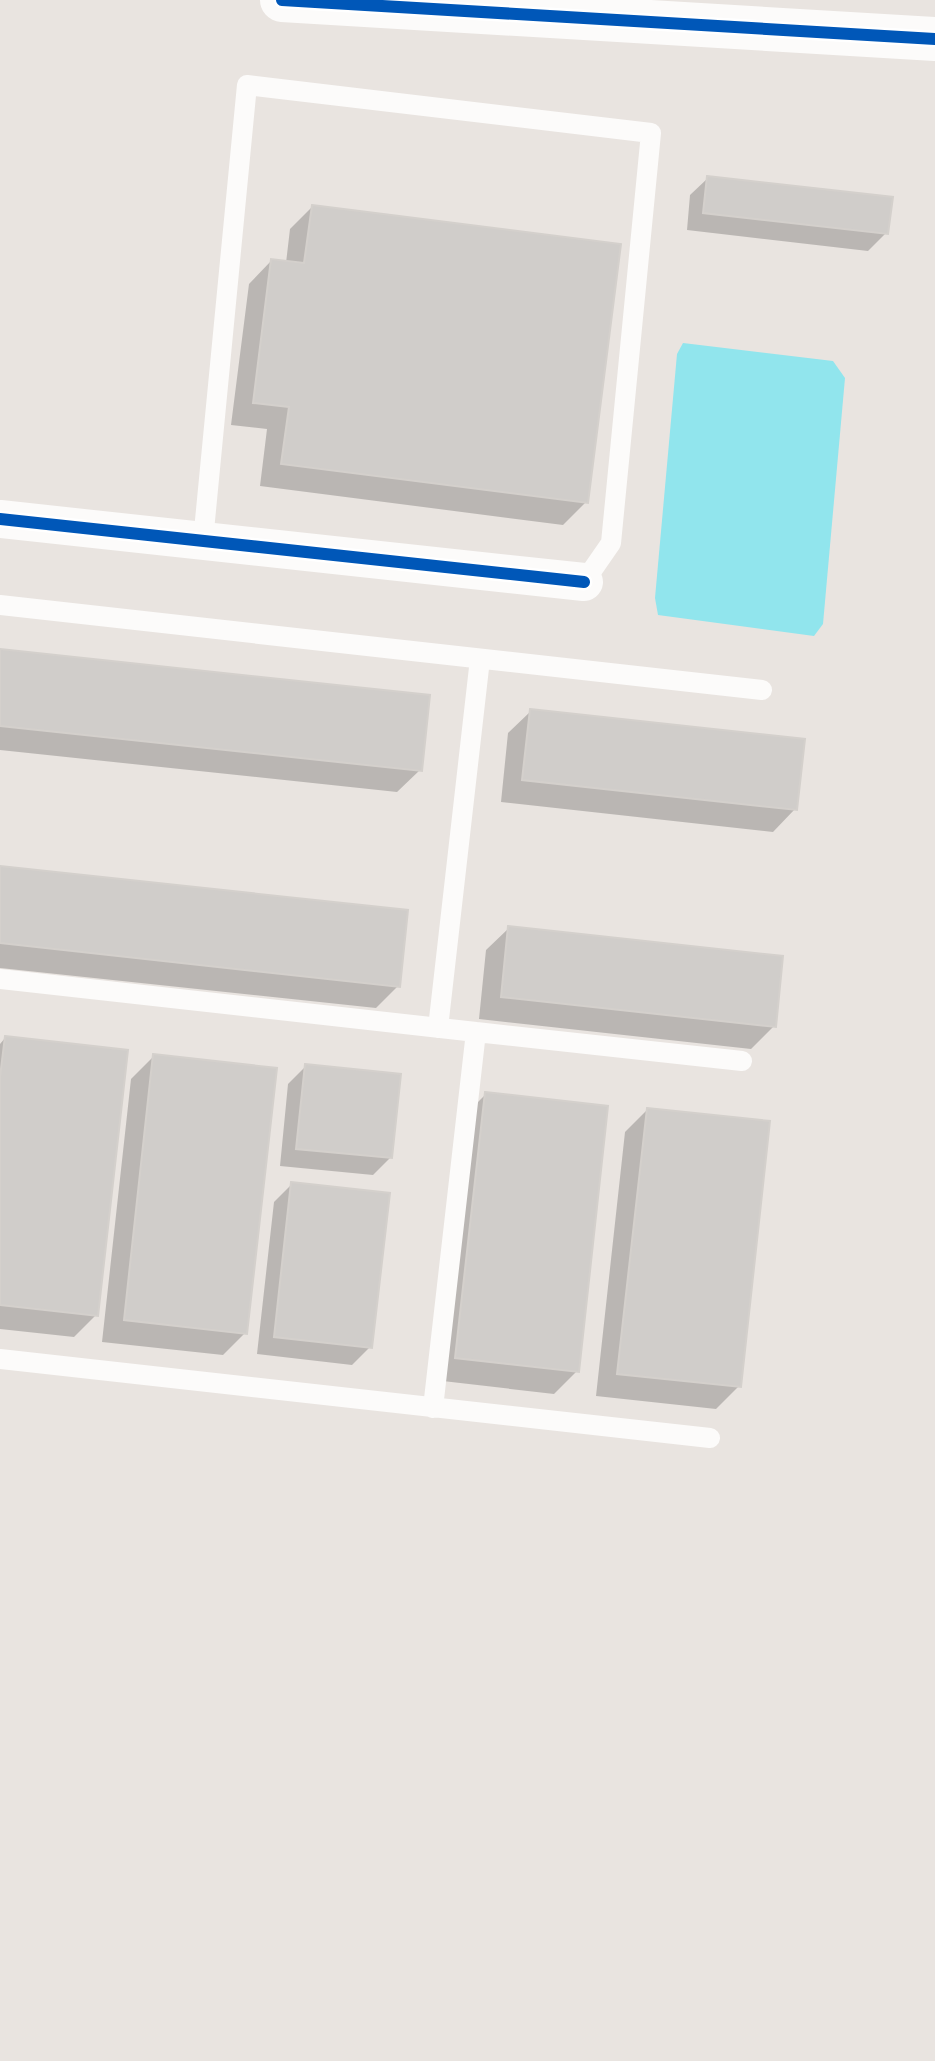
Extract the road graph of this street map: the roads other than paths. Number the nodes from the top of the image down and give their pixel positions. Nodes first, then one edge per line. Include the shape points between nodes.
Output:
1 (282, 0) edge
2 (935, 39) edge
3 (0, 519) edge
4 (203, 541) junction
5 (584, 582) joint
6 (0, 605) edge
7 (480, 659) junction
8 (762, 690) dead end
9 (0, 979) edge
10 (438, 1028) junction
11 (476, 1032) junction
12 (742, 1061) dead end
13 (0, 1359) edge
14 (433, 1408) junction
15 (710, 1438) dead end

1 - 2 street
3 - 4 street
4 - 5 street
4 - 5 lane via 247,85 651,133 611,543
6 - 7 lane
7 - 8 lane
7 - 10 lane
9 - 10 lane
10 - 11 lane
11 - 12 lane
11 - 14 lane
13 - 14 lane
14 - 15 lane

